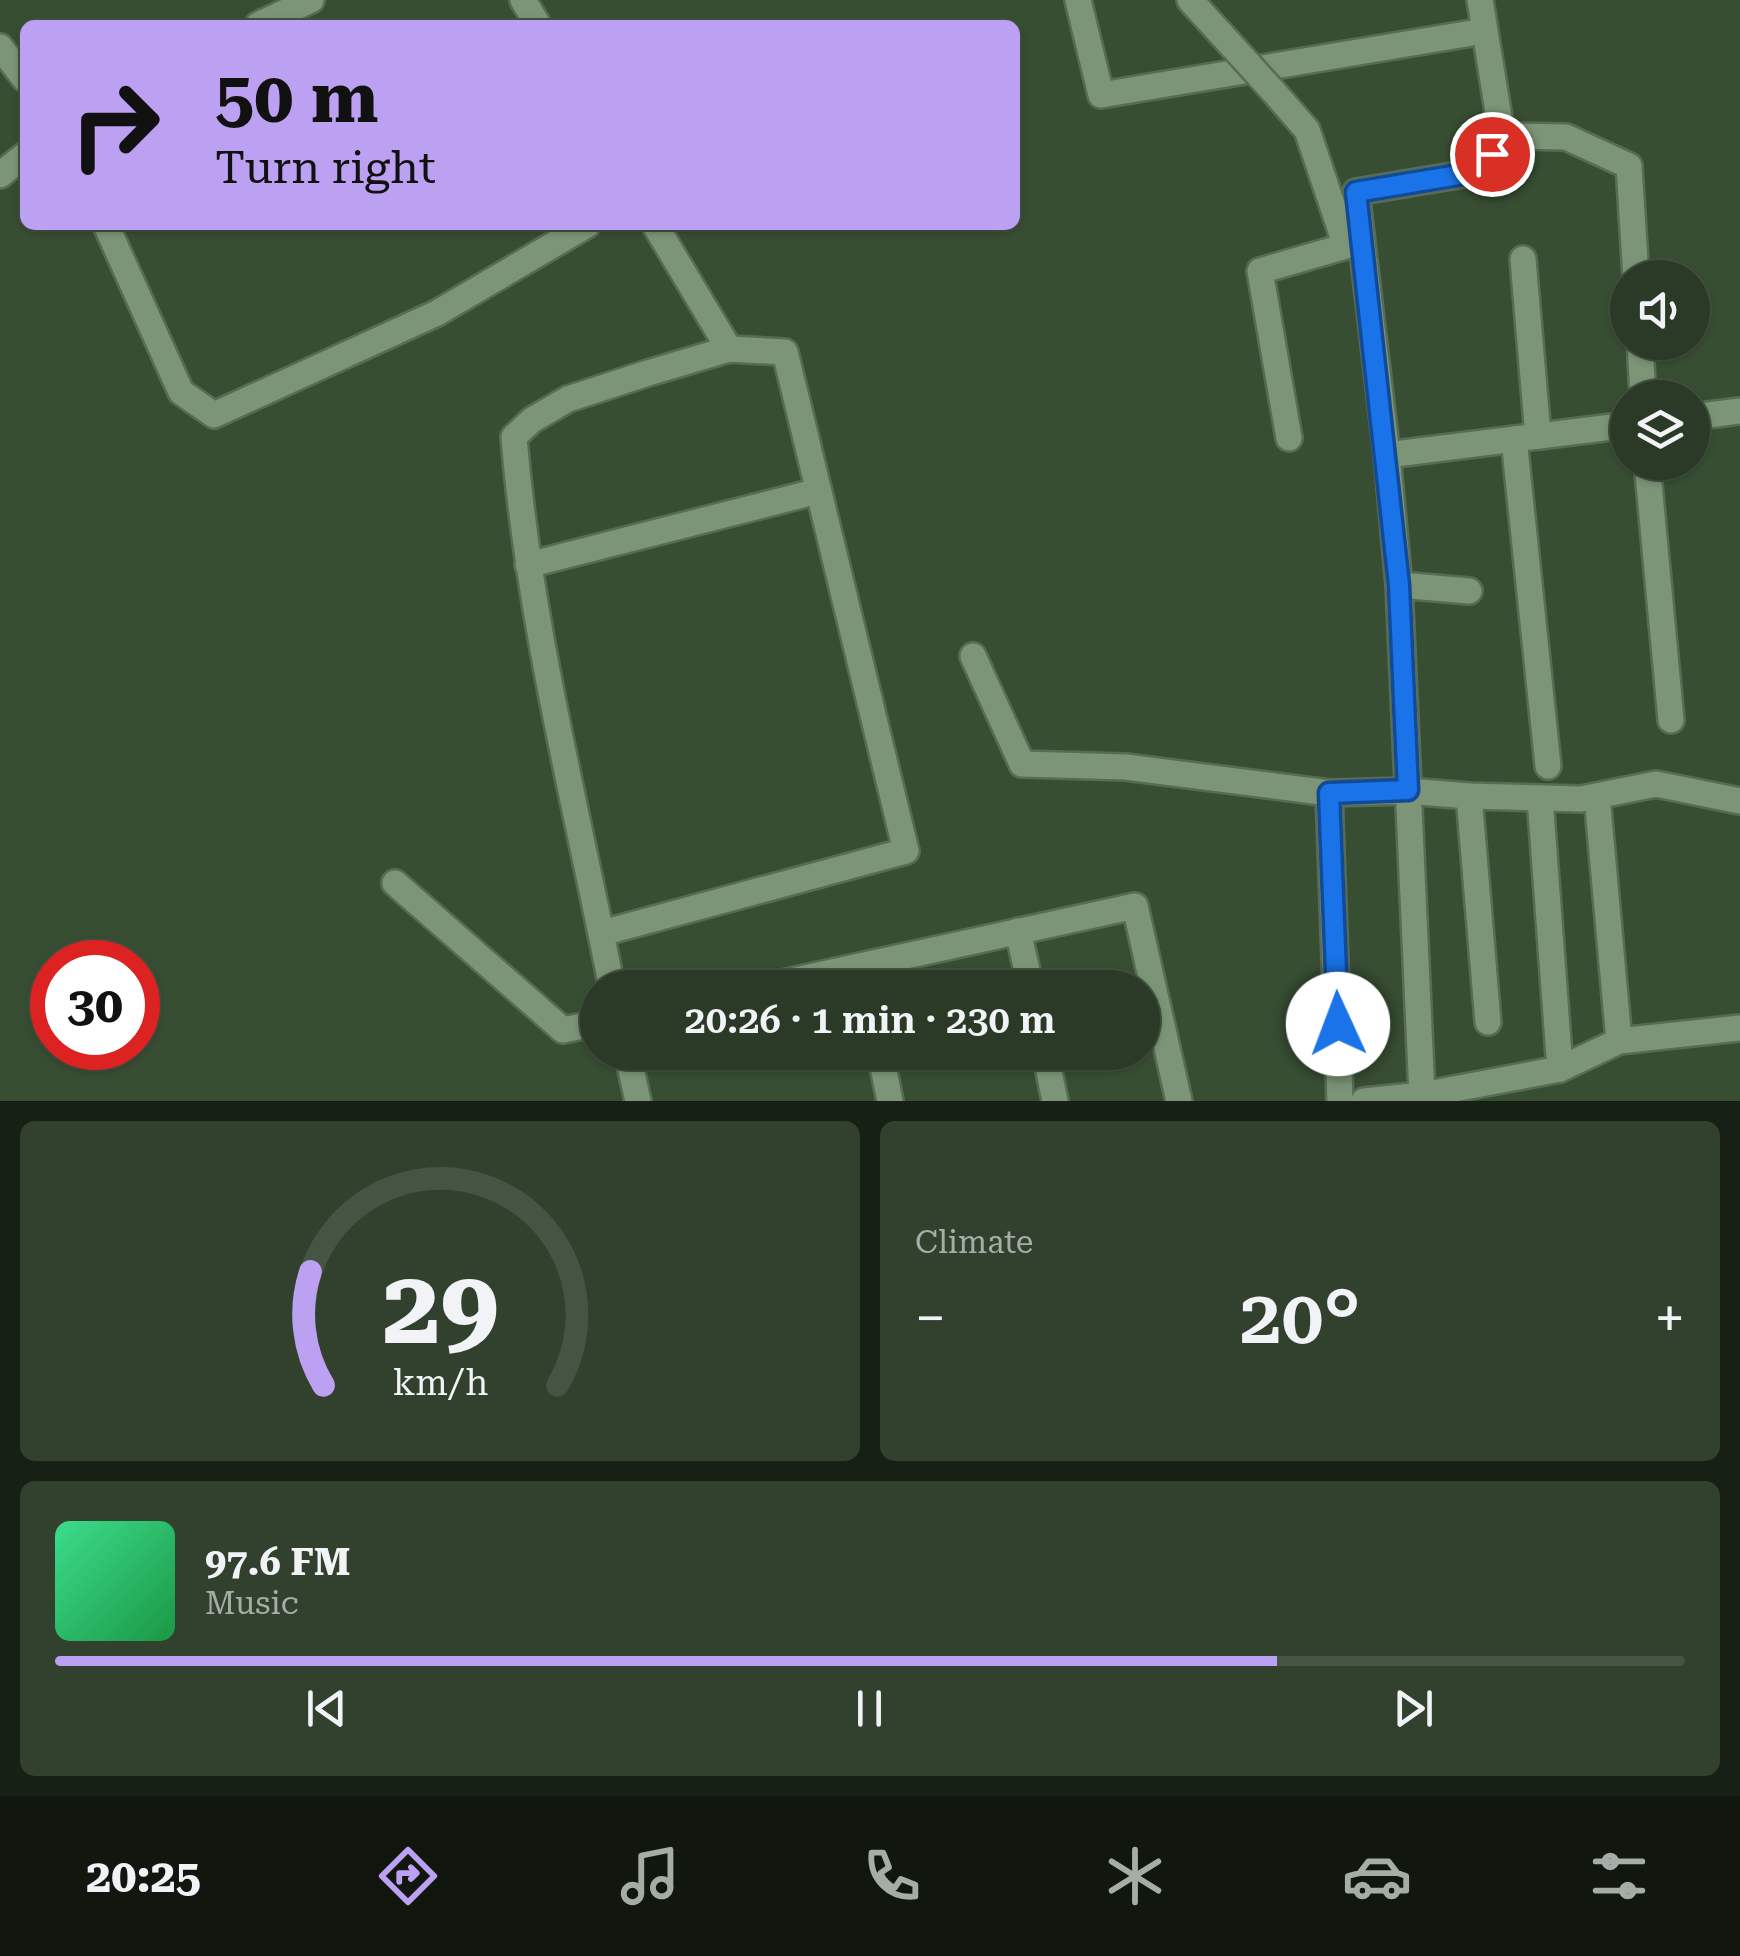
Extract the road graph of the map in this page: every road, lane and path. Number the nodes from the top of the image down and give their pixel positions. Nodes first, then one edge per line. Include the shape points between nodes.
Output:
1 (311, 0) edge
2 (1078, 0) edge
3 (1190, 0) edge
4 (1480, 0) edge
5 (269, 20) edge
6 (1484, 31) junction
7 (0, 47) edge
8 (20, 73) edge
9 (1502, 136) junction
10 (20, 158) edge
11 (0, 175) edge
12 (108, 230) edge
13 (578, 230) edge
14 (658, 230) edge
15 (1523, 259) dead end
16 (1635, 260) edge
17 (728, 349) junction
18 (1740, 411) edge
19 (1710, 414) edge
20 (1610, 427) edge
21 (1288, 438) dead end
22 (1526, 438) junction
23 (1386, 455) junction
24 (1650, 480) edge
25 (818, 492) junction
26 (528, 565) junction
27 (1399, 585) junction
28 (1469, 590) dead end
29 (974, 656) dead end
30 (1671, 720) dead end
31 (1548, 766) dead end
32 (1408, 790) junction
33 (1329, 793) junction
34 (1469, 796) junction
35 (1598, 796) junction
36 (1540, 798) junction
37 (1740, 801) edge
38 (395, 883) dead end
39 (1018, 931) junction
40 (602, 934) junction
41 (609, 970) edge
42 (885, 970) edge
43 (1026, 970) edge
44 (1488, 1022) dead end
45 (580, 1026) edge
46 (1740, 1028) edge
47 (1619, 1041) junction
48 (1560, 1068) junction
49 (631, 1070) edge
50 (884, 1070) edge
51 (1049, 1070) edge
52 (1422, 1096) junction
53 (638, 1101) edge
54 (890, 1101) edge
55 (1055, 1101) edge
56 (1179, 1101) edge
57 (1340, 1101) edge
58 (1364, 1101) edge

1 - 5 street
2 - 6 street via 1101,95
3 - 21 street, bridge via 1307,130 1346,246 1260,271
4 - 6 street
6 - 9 street
7 - 8 street
9 - 16 street via 1566,136 1629,166
9 - 23 street via 1482,171 1356,192
10 - 11 street
12 - 13 street via 180,392 214,415 436,313
14 - 17 street
15 - 22 street
17 - 25 street via 785,352
17 - 26 street via 568,400 514,437
18 - 19 street
20 - 22 street
22 - 23 street
22 - 31 street
23 - 27 street
24 - 30 street
25 - 26 street
25 - 40 street via 906,851
26 - 40 street
27 - 28 street
27 - 32 street
29 - 33 street via 1022,764 1126,767
32 - 33 street
32 - 34 street
32 - 52 street
33 - 57 street
34 - 36 street
34 - 44 street
35 - 36 street
35 - 37 street via 1656,784
35 - 47 street
36 - 48 street
38 - 45 street via 563,1030
39 - 42 street
39 - 43 street
39 - 56 street via 1135,906
40 - 41 street
46 - 47 street
47 - 48 street
48 - 52 street
49 - 53 street
50 - 54 street
51 - 55 street
52 - 58 street

